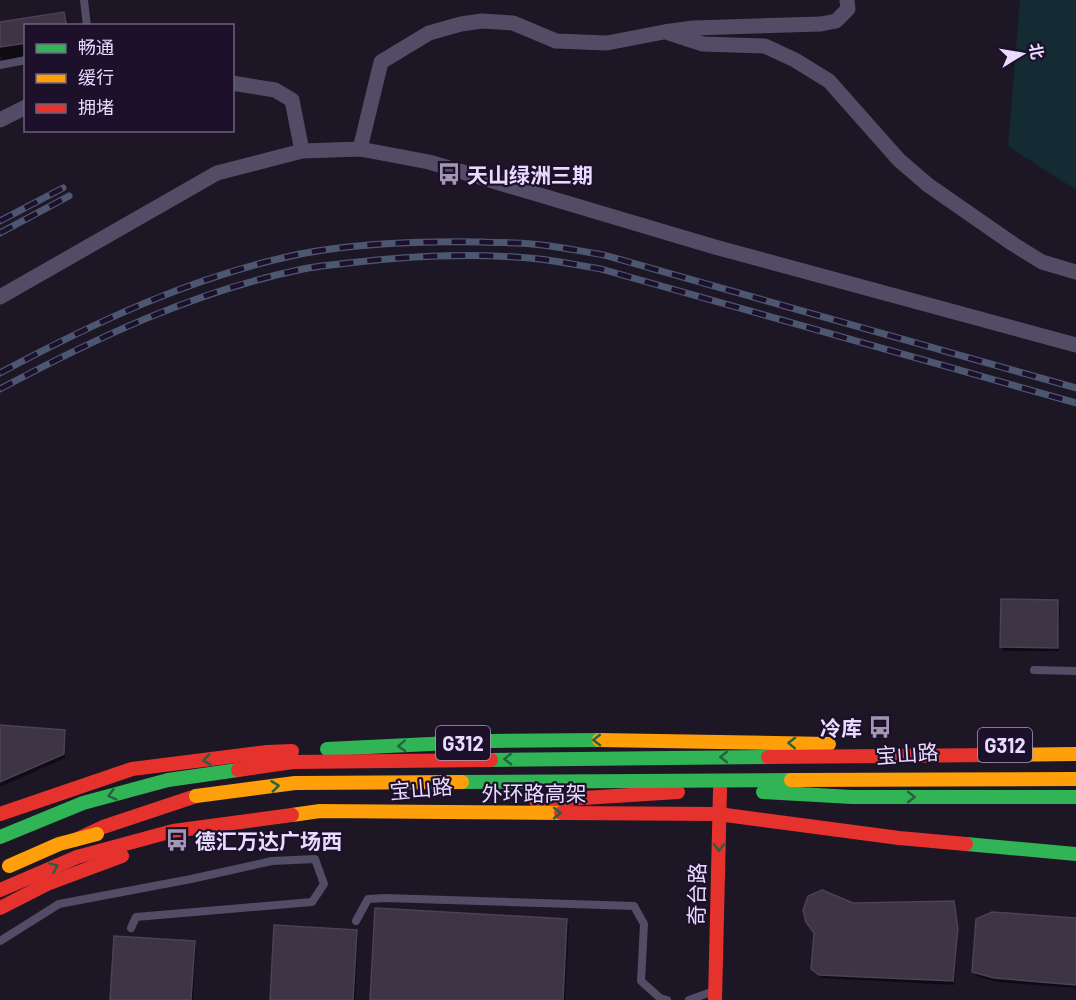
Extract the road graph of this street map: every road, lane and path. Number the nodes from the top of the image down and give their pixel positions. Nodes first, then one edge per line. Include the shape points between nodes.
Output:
1 (84, 0) edge
2 (848, 0) edge
3 (87, 24) edge
4 (664, 32) junction
5 (24, 60) edge
6 (0, 65) edge
7 (234, 83) edge
8 (24, 108) edge
9 (0, 120) edge
10 (360, 149) junction
11 (302, 151) junction
12 (1076, 272) edge
13 (0, 297) edge
14 (1076, 345) edge
15 (1034, 670) dead end
16 (1076, 670) edge
17 (1005, 741) dead end
18 (1076, 744) edge
19 (934, 746) junction
20 (1076, 754) edge
21 (1076, 768) edge
22 (1076, 778) edge
23 (720, 789) junction
24 (1076, 796) edge
25 (304, 799) dead end
26 (192, 813) dead end
27 (0, 814) edge
28 (0, 837) edge
29 (1076, 845) edge
30 (1076, 855) edge
31 (0, 870) edge
32 (0, 874) edge
33 (0, 890) edge
34 (0, 908) edge
35 (356, 921) dead end
36 (131, 928) dead end
37 (0, 941) edge
38 (715, 995) edge
39 (667, 1000) edge
40 (689, 1000) edge

1 - 3 lane
2 - 4 street via 848,9 836,21 821,24
4 - 10 street via 607,43 555,41 513,23 482,21 429,33 381,62
4 - 12 street via 703,44 765,46 795,60 829,81 899,160 928,185 1042,262
5 - 6 lane
7 - 11 street via 275,90 292,100
8 - 9 street
10 - 11 street
10 - 14 street via 429,162 716,247
11 - 13 street via 217,173
15 - 16 lane
17 - 19 main road
18 - 19 main road, 宝山路 / G312
19 -> 27 main road, 宝山路 / G312 via 492,741 267,752 132,769
20 -> 28 main road via 293,762 168,780 83,803
21 - 23 main road, 宝山路 / G312 via 916,772
32 -> 22 main road, bridge via 104,827 196,796 295,783
23 -> 24 main road via 852,797
23 - 34 main road, 宝山路 / G312 via 311,818 177,840 78,872
23 -> 38 main road, 奇台路
25 - 29 main road, 外环路高架 via 698,800 884,826
26 - 31 main road, bridge via 170,815 59,844
33 -> 30 main road, 外环路高架, bridge via 77,857 173,831 320,811 718,814 899,838
35 - 39 lane via 368,899 385,898 634,906 644,924 641,981
36 - 37 lane via 136,917 312,902 324,884 315,859 272,861 59,904
38 - 40 lane

